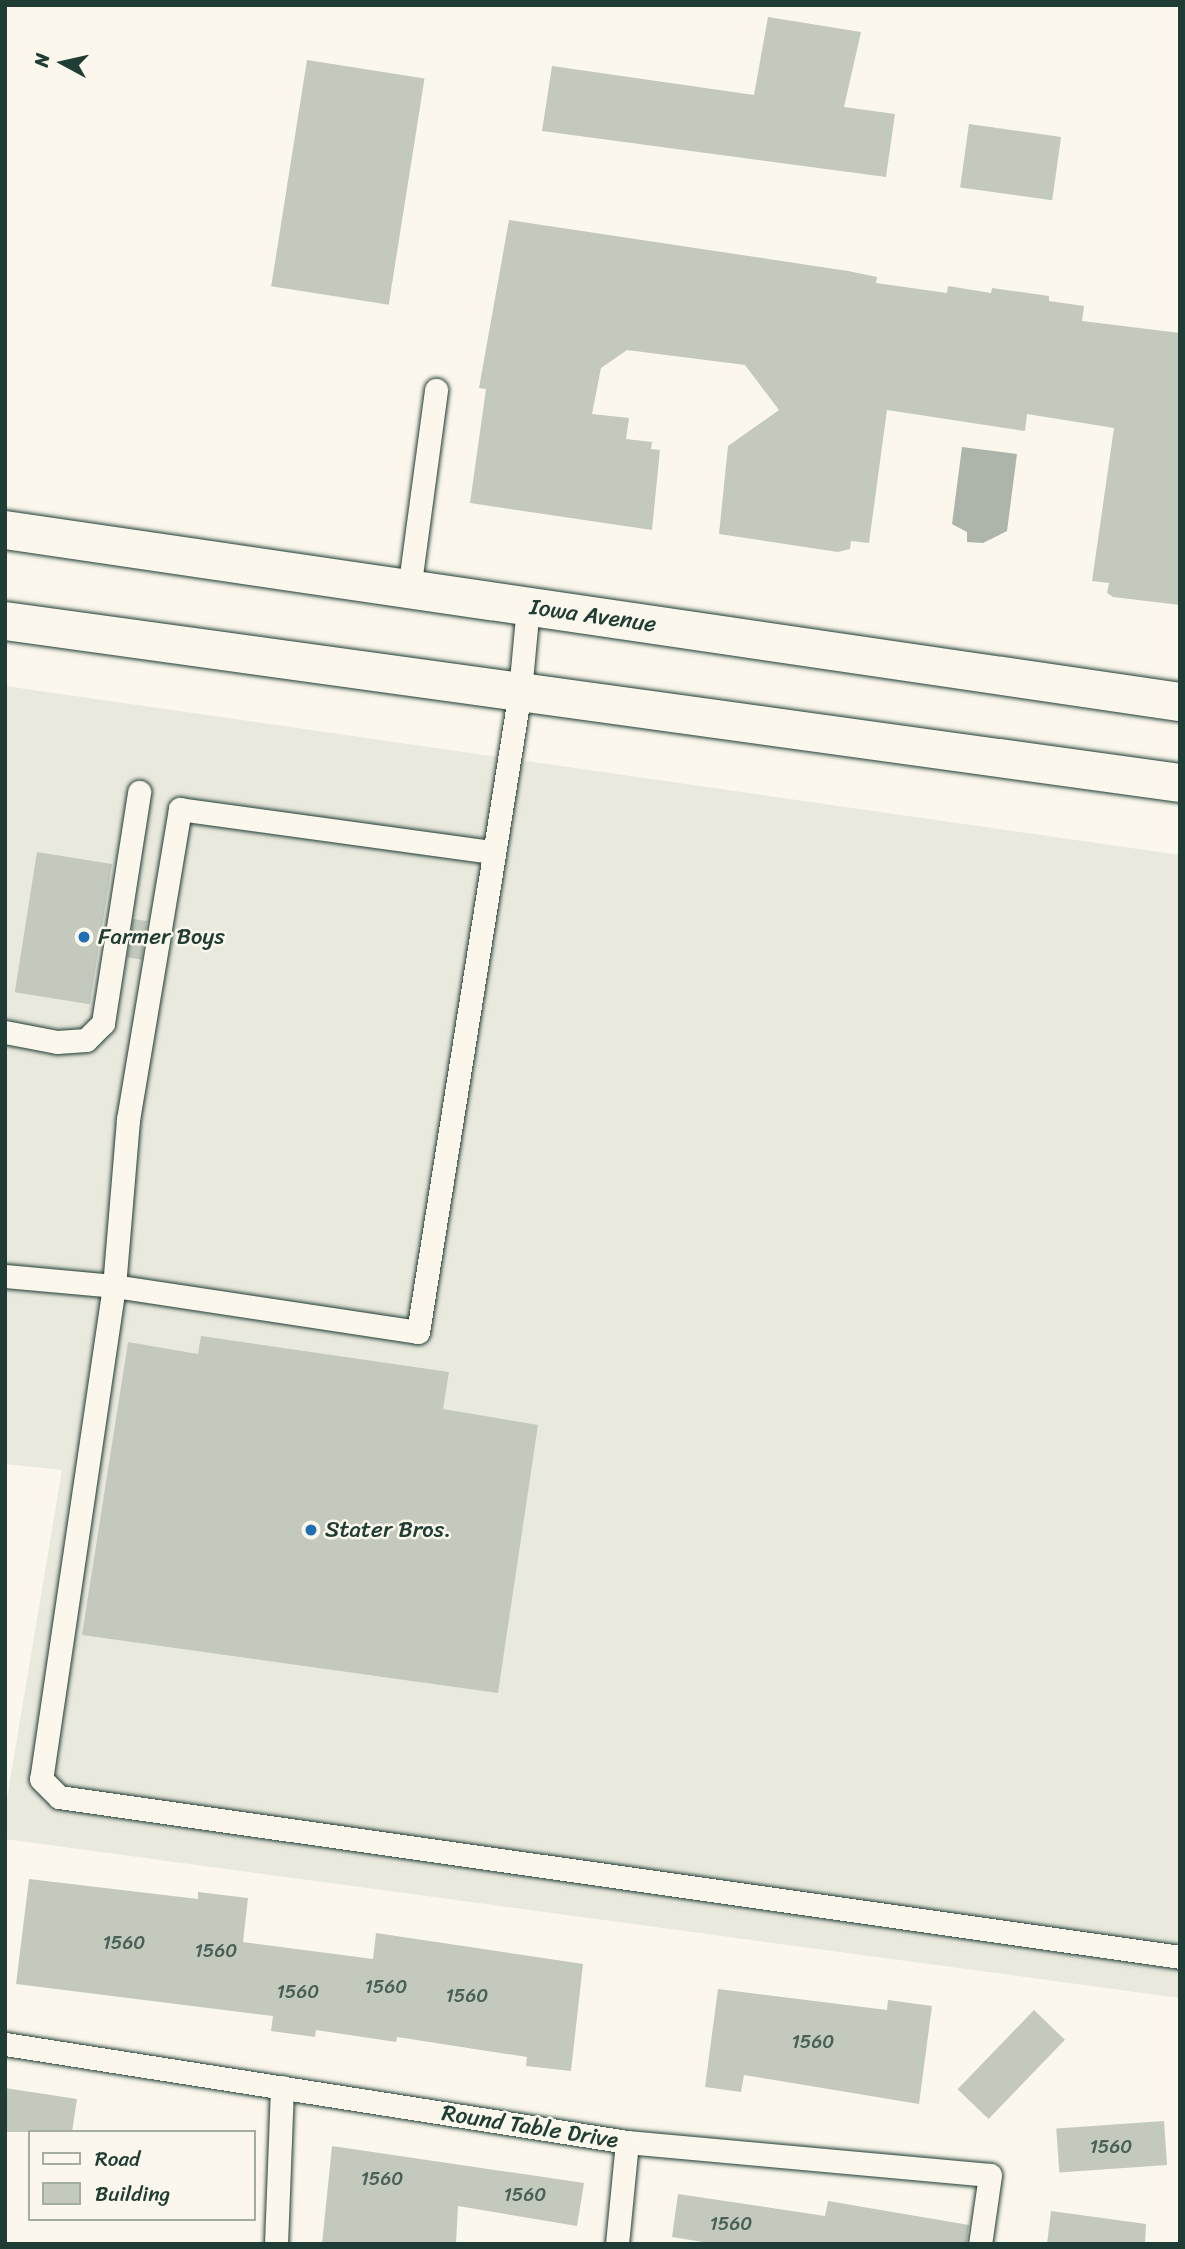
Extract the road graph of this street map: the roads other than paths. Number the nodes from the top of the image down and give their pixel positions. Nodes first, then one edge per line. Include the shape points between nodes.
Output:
1 (436, 390) dead end
2 (5, 530) edge
3 (409, 590) junction
4 (528, 607) junction
5 (5, 621) edge
6 (520, 691) junction
7 (1180, 702) edge
8 (1180, 783) edge
9 (139, 792) dead end
10 (492, 852) junction
11 (5, 1032) edge
12 (5, 1276) edge
13 (114, 1286) junction
14 (1180, 1957) edge
15 (5, 2044) edge
16 (282, 2087) junction
17 (627, 2143) junction
18 (276, 2244) edge
19 (617, 2244) edge
20 (980, 2244) edge

1 - 3 lane
2 - 3 main road, Iowa Avenue
3 - 4 main road, Iowa Avenue
4 - 6 lane
4 - 7 main road, Iowa Avenue
5 - 6 main road
6 - 8 main road
6 - 10 lane
9 - 11 lane via 103,1023 86,1040 57,1042
10 - 13 lane via 418,1332
10 - 13 lane via 180,809 128,1119
12 - 13 lane
13 - 14 lane via 41,1779 49,1791 59,1797
15 - 16 lane, Round Table Drive
16 - 17 lane, Round Table Drive
16 - 18 lane
17 - 19 lane
17 - 20 lane, Round Table Drive via 990,2175

